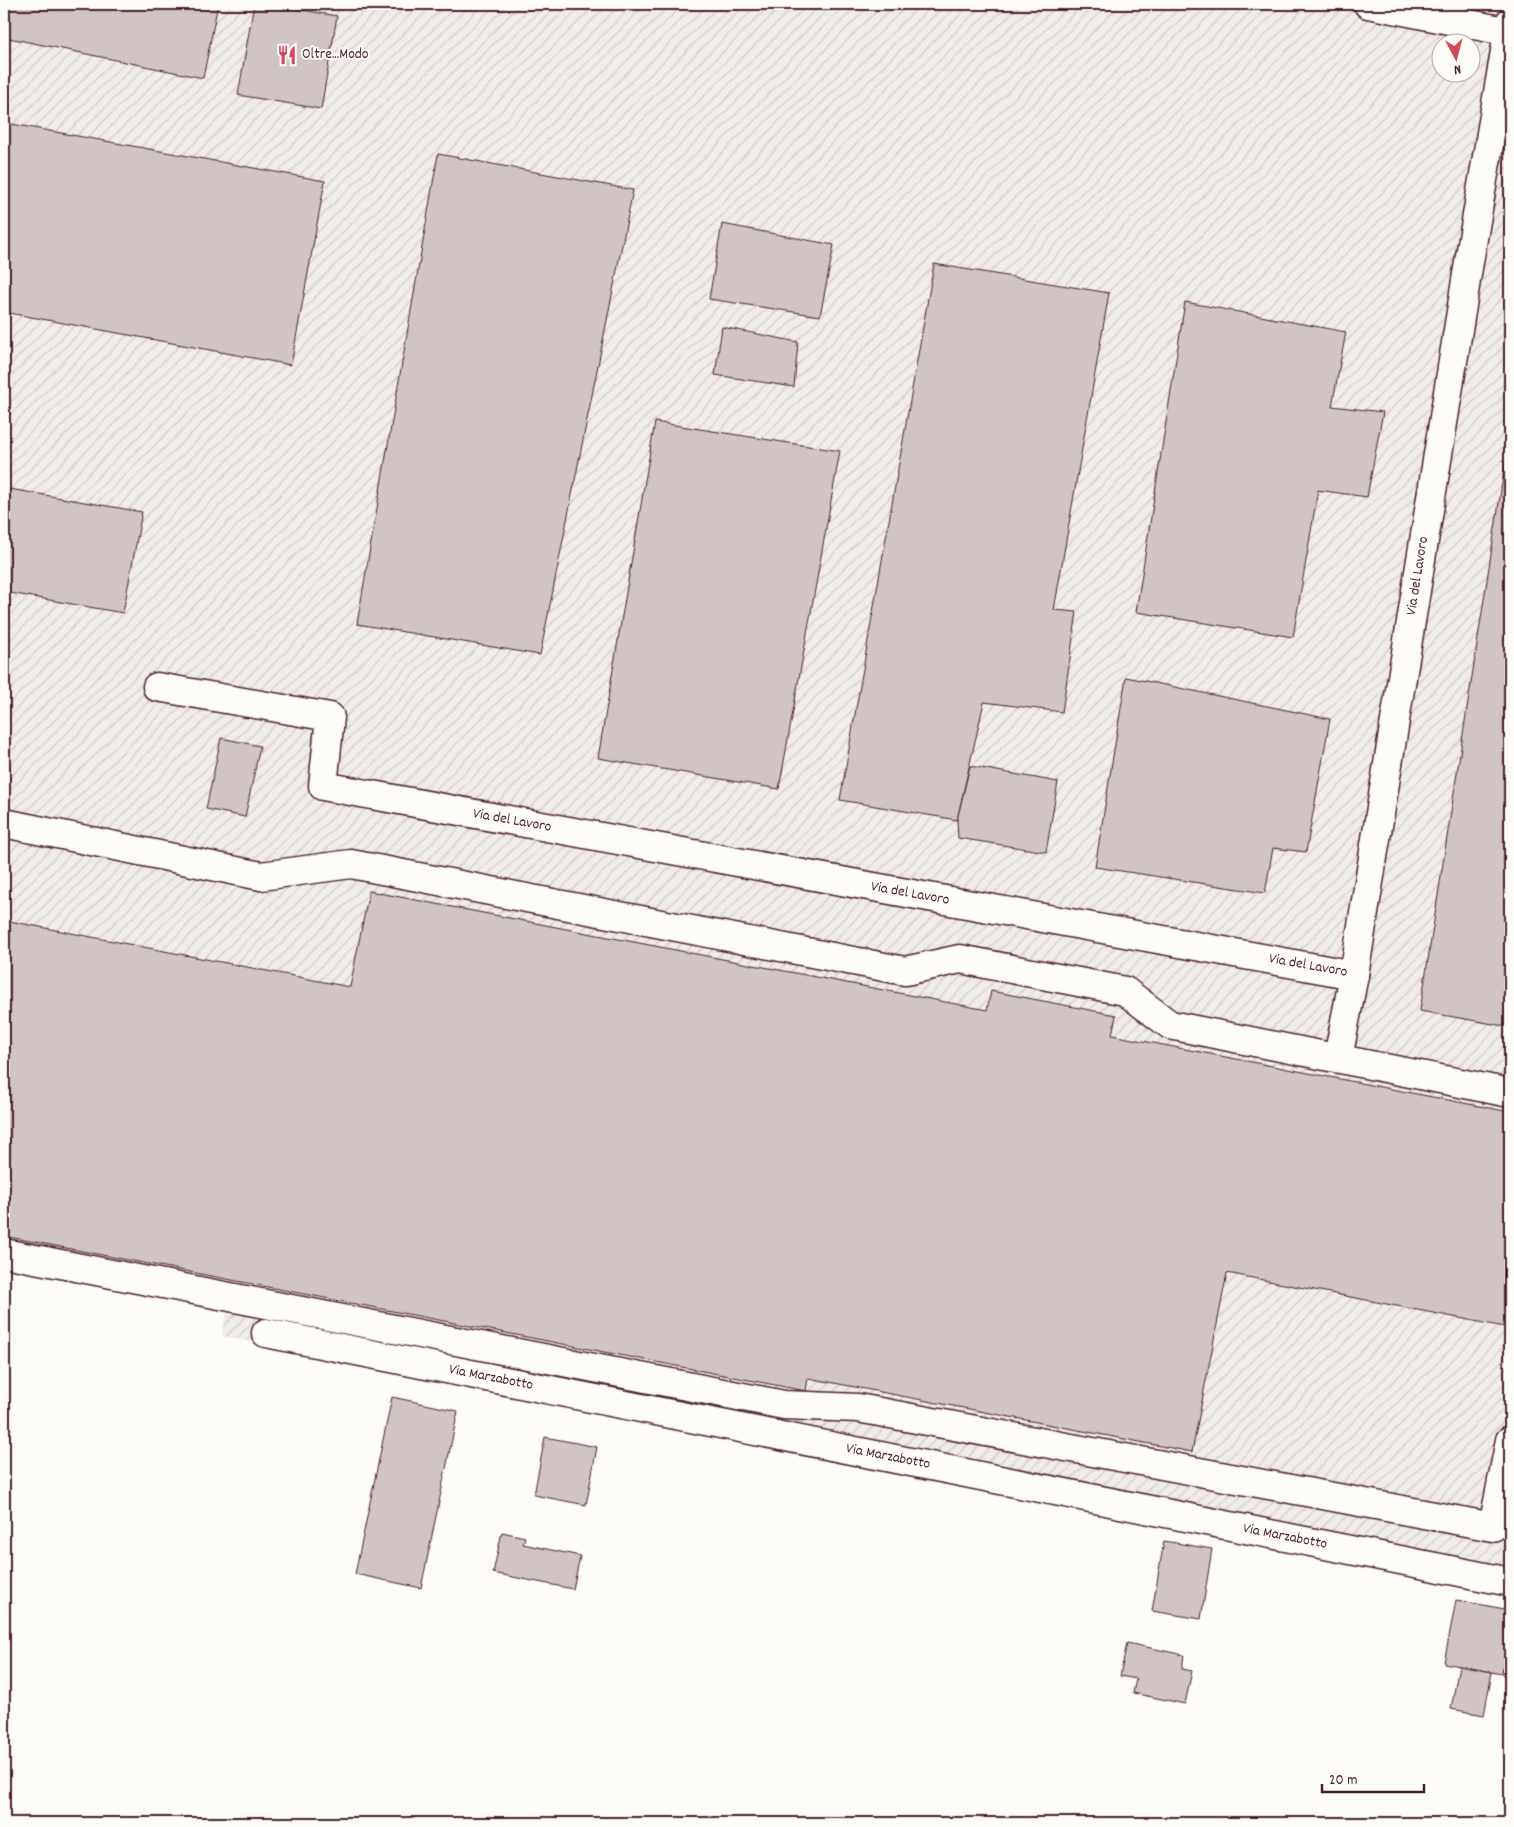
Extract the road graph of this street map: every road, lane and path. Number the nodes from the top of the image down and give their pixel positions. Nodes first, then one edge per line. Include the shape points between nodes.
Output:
1 (1368, 4) edge
2 (1510, 29) edge
3 (157, 687) dead end
4 (4, 823) edge
5 (1354, 976) junction
6 (1338, 1058) junction
7 (1510, 1093) edge
8 (4, 1252) edge
9 (266, 1333) dead end
10 (1510, 1440) edge
11 (1510, 1582) edge

1 - 2 street
2 - 5 street, Via del Lavoro
3 - 5 street, Via del Lavoro via 330,716 323,786
4 - 6 street via 261,876 351,864 905,971 960,959 1125,991 1170,1025
5 - 6 street
6 - 7 street
8 - 10 street via 784,1405 858,1408 1493,1528
9 - 11 street, Via Marzabotto

